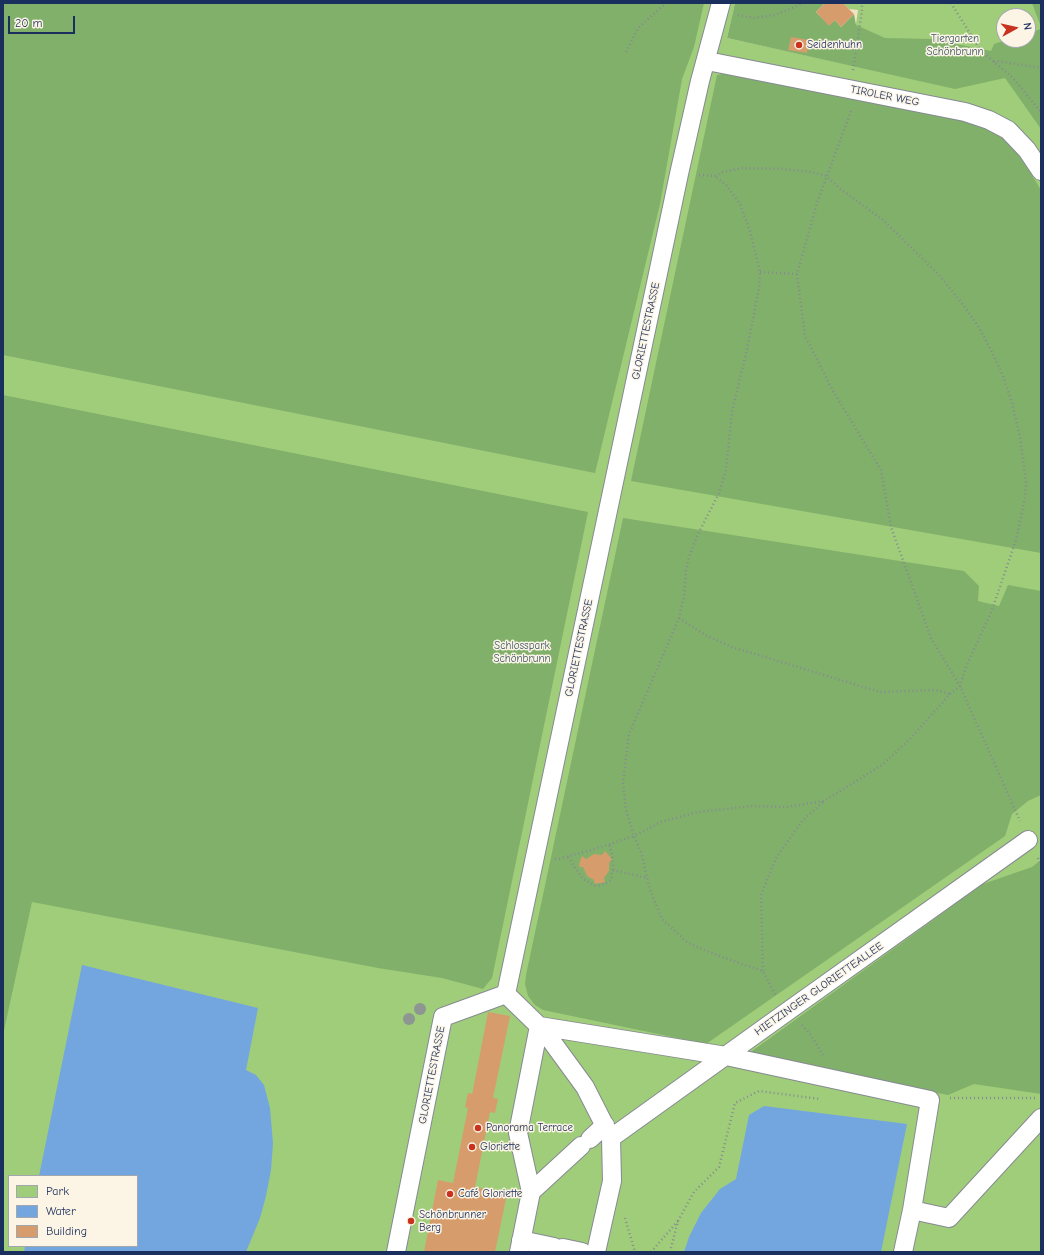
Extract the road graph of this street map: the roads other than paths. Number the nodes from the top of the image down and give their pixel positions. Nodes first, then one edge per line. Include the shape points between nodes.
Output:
1 (720, 7) edge
2 (707, 61) junction
3 (1041, 171) edge
4 (1028, 840) road end
5 (506, 994) junction
6 (539, 1026) junction
7 (726, 1056) junction
8 (1041, 1118) edge
9 (608, 1132) junction
10 (531, 1192) junction
11 (912, 1210) junction
12 (520, 1246) edge
13 (396, 1252) edge
14 (582, 1252) edge
15 (596, 1252) edge
16 (904, 1252) edge

1 - 2 street, GLORIETTESTRASSE
2 - 3 street, TIROLER WEG via 965,112 1008,130 1027,150
2 - 5 street, GLORIETTESTRASSE via 679,174
4 - 7 street, HIETZINGER GLORIETTEALLEE
5 - 6 street
5 - 13 street, GLORIETTESTRASSE via 443,1017
6 - 7 street
6 - 9 street via 585,1087
6 - 10 street via 518,1133
7 - 9 street, HIETZINGER GLORIETTEALLEE
7 - 11 street via 930,1100
8 - 11 street via 950,1218
9 - 10 street, HIETZINGER GLORIETTEALLEE via 586,1143
9 - 15 street via 612,1181
10 - 12 street
11 - 16 street
12 - 14 street via 559,1247

